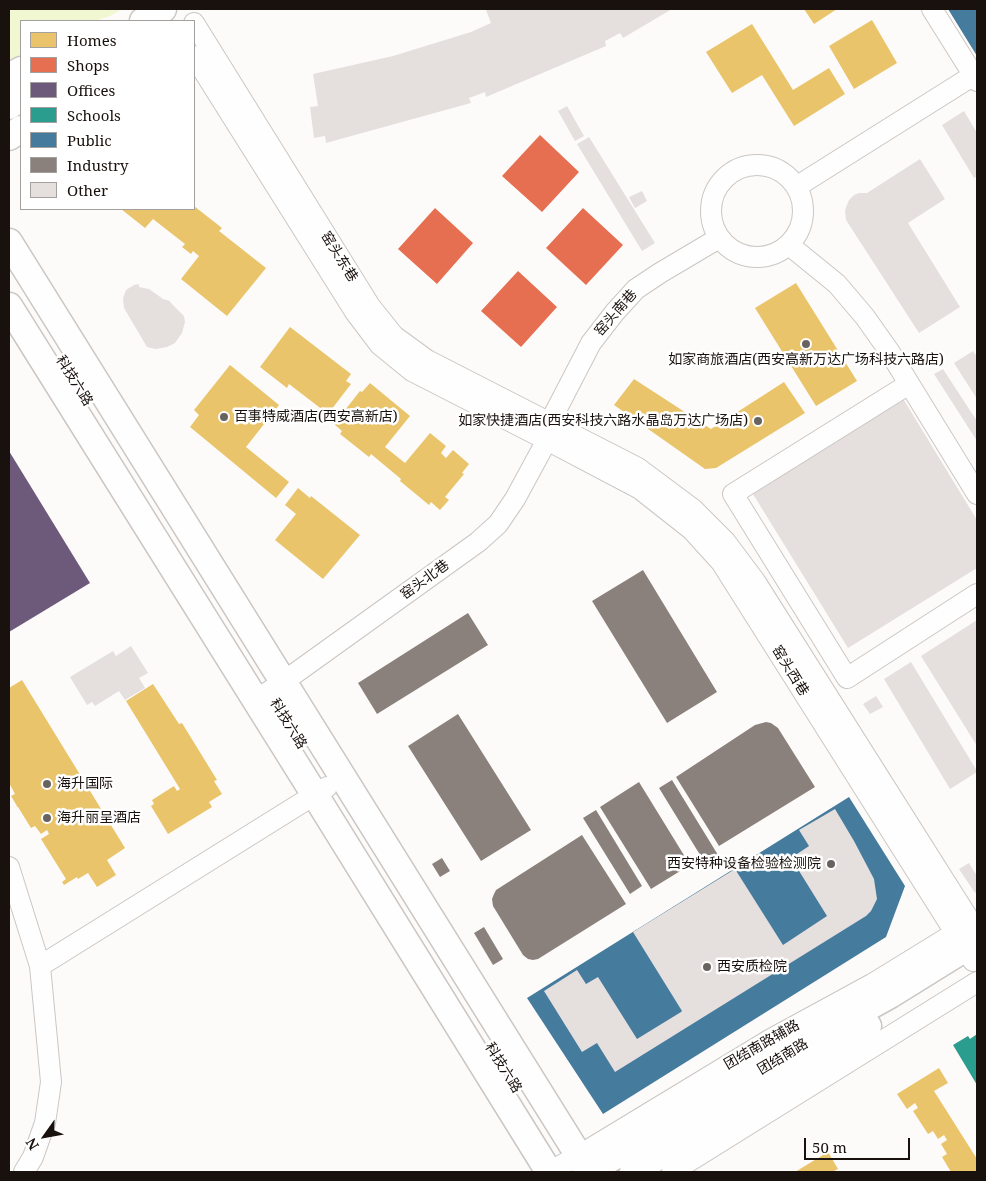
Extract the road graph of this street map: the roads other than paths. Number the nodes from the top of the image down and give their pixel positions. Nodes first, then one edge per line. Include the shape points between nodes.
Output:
1 (163, 9) edge
2 (185, 9) edge
3 (932, 9) edge
4 (145, 20) edge
5 (171, 20) edge
6 (192, 20) edge
7 (195, 25) edge
8 (195, 58) edge
9 (20, 71) edge
10 (9, 77) edge
11 (976, 78) edge
12 (20, 99) edge
13 (9, 106) edge
14 (20, 130) edge
15 (9, 137) edge
16 (796, 187) junction
17 (719, 238) junction
18 (9, 242) edge
19 (790, 245) junction
20 (9, 276) edge
21 (9, 306) edge
22 (9, 340) edge
23 (910, 384) junction
24 (549, 431) junction
25 (974, 482) edge
26 (977, 594) edge
27 (269, 691) junction
28 (314, 795) junction
29 (9, 867) edge
30 (972, 945) edge
31 (40, 966) junction
32 (569, 1169) edge
33 (24, 1172) edge
34 (531, 1172) edge
35 (633, 1172) edge
36 (672, 1172) edge

1 - 4 main road
1 - 5 street
2 - 6 street, 窑头东巷
3 - 11 street
7 - 24 street, 窑头东巷 via 370,306 394,336 427,360
8 - 24 street, 窑头东巷 via 355,312 380,345 412,371
9 - 10 main road
11 - 16 street
12 - 13 main road
14 - 15 main road
16 - 17 street via 780,171 766,166 750,165 735,170 722,180 710,209 712,225
16 - 19 street via 803,207 802,222
17 - 19 street via 731,250 746,257 761,258
17 - 24 street, 窑头南巷 via 636,289 615,312 591,343
18 - 27 main road
19 - 23 street via 837,284 865,317
20 - 27 main road, 科技六路
21 - 27 main road, 科技六路
22 - 28 main road
23 - 25 street
23 - 26 street via 733,494 847,678
24 - 27 street, 窑头北巷 via 515,499 498,524 478,542
24 - 30 street, 窑头西巷 via 640,489 692,530 721,562
27 - 28 main road, 科技六路
27 - 32 main road
28 - 31 street
28 - 32 main road, 科技六路
28 - 34 main road
29 - 31 street
30 - 32 main road, 团结南路 via 828,1030
30 - 35 main road, 团结南路
30 - 36 street
31 - 33 street via 51,1082 45,1123

